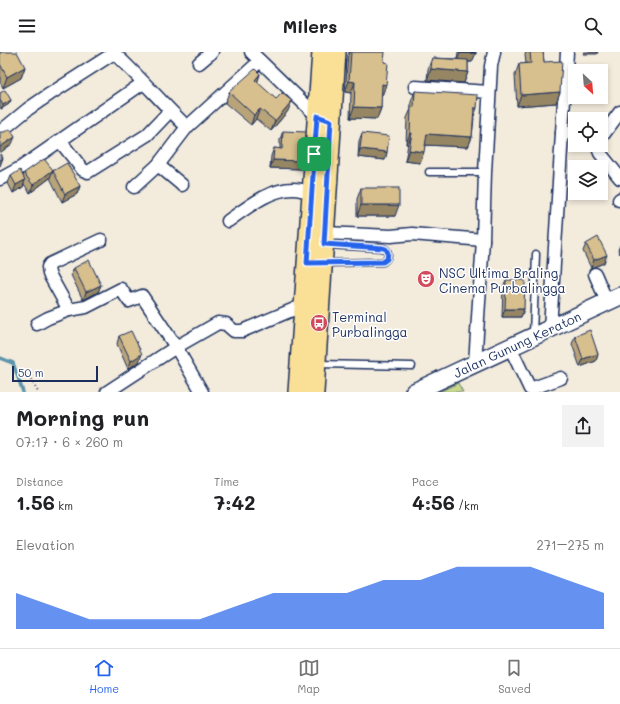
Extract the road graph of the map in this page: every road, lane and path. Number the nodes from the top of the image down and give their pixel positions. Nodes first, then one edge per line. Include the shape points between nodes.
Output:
1 (114, 52) edge
2 (212, 52) edge
3 (251, 52) edge
4 (322, 52) edge
5 (336, 52) edge
6 (494, 52) edge
7 (567, 52) edge
8 (260, 61) junction
9 (199, 63) dead end
10 (143, 83) junction
11 (415, 87) dead end
12 (489, 92) junction
13 (170, 111) junction
14 (620, 112) edge
15 (324, 119) junction
16 (187, 127) junction
17 (608, 129) edge
18 (0, 132) edge
19 (562, 133) junction
20 (568, 133) edge
21 (60, 140) junction
22 (600, 152) edge
23 (158, 165) junction
24 (429, 172) dead end
25 (485, 172) junction
26 (620, 178) edge
27 (0, 179) edge
28 (182, 185) dead end
29 (134, 187) dead end
30 (312, 192) junction
31 (228, 221) dead end
32 (101, 240) dead end
33 (483, 240) junction
34 (319, 241) junction
35 (536, 254) dead end
36 (315, 263) junction
37 (595, 274) dead end
38 (614, 299) edge
39 (304, 306) junction
40 (69, 310) junction
41 (37, 324) dead end
42 (550, 329) junction
43 (533, 337) junction
44 (176, 347) junction
45 (510, 348) junction
46 (316, 364) junction
47 (475, 364) junction
48 (412, 366) dead end
49 (561, 378) dead end
50 (31, 380) dead end
51 (38, 392) edge
52 (107, 392) edge
53 (202, 392) edge
54 (298, 392) edge
55 (314, 392) edge
56 (414, 392) edge

1 - 10 street
1 - 18 street via 28,109
2 - 9 street
3 - 8 street
4 - 15 main road
5 - 15 main road
6 - 12 street
7 - 19 street
8 - 15 street
8 - 16 street
10 - 13 street
10 - 21 street
11 - 12 street
12 - 25 street
13 - 16 street
13 - 21 street via 147,135 88,172 83,170
14 - 17 street
15 - 30 main road
15 - 34 main road
16 - 23 street
19 - 20 street
19 - 42 street
21 - 27 street via 22,168
22 - 26 street
23 - 28 street
23 - 29 street
24 - 25 lane
25 - 33 street
30 - 31 street via 294,189 276,191
30 - 34 main road
32 - 40 street via 48,267
33 - 34 street via 412,234
33 - 47 street
34 - 36 main road
34 - 36 lane via 383,248 388,256 383,262
35 - 43 lane
36 - 39 main road
36 - 46 main road
37 - 38 street
38 - 42 street, Jalan Gunung Keraton
39 - 44 street via 242,331 234,331 226,324 218,323
39 - 54 main road
40 - 41 street
40 - 44 street via 86,307 121,289 129,301 142,296
42 - 43 street, Jalan Gunung Keraton
43 - 45 street, Jalan Gunung Keraton
44 - 52 street
44 - 53 street
45 - 47 street, Jalan Gunung Keraton
45 - 49 street via 530,389
46 - 48 lane
46 - 55 main road
47 - 56 street, Jalan Gunung Keraton
50 - 51 path

